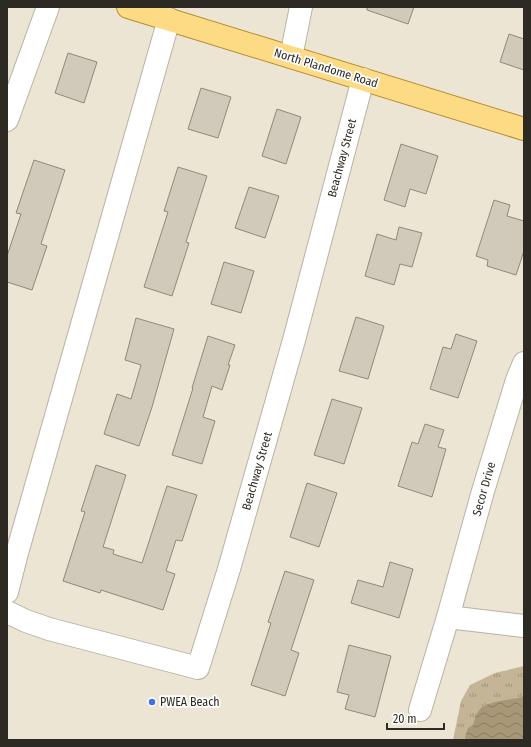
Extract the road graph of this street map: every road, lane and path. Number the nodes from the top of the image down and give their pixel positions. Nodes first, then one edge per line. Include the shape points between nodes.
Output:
1 (48, 7) edge
2 (128, 7) edge
3 (301, 7) edge
4 (169, 19) junction
5 (291, 57) junction
6 (363, 79) junction
7 (7, 120) edge
8 (524, 129) edge
9 (524, 363) edge
10 (7, 592) edge
11 (7, 612) edge
12 (448, 617) junction
13 (524, 626) edge
14 (420, 710) dead end

1 - 7 street
2 - 4 main road, North Plandome Road
3 - 5 street
4 - 5 main road, North Plandome Road
4 - 10 street
5 - 6 main road, North Plandome Road
6 - 8 main road, North Plandome Road
6 - 11 street, Beachway Street via 292,348 198,668 49,629
9 - 12 street, Secor Drive via 483,491
12 - 13 street
12 - 14 street, Secor Drive

